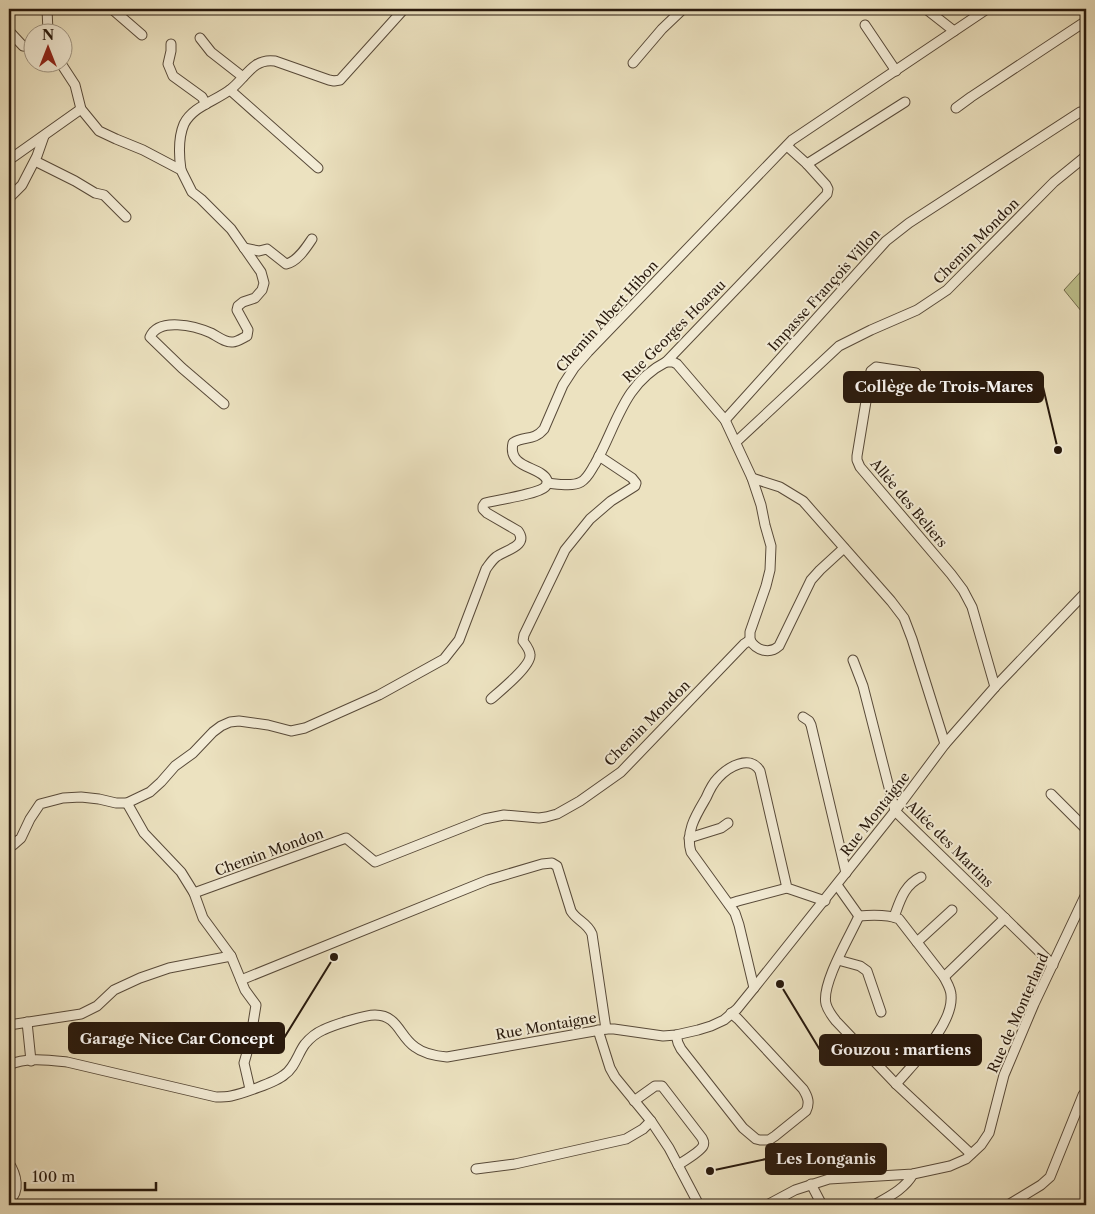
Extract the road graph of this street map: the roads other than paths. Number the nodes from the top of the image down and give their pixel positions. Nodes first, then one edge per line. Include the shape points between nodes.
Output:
1 (47, 9) edge
2 (112, 9) edge
3 (404, 9) edge
4 (682, 9) edge
5 (926, 9) edge
6 (987, 9) edge
7 (1086, 21) edge
8 (48, 22) edge
9 (866, 25) dead end
10 (9, 31) edge
11 (954, 31) junction
12 (142, 36) dead end
13 (200, 38) dead end
14 (171, 44) dead end
15 (22, 45) edge
16 (633, 63) dead end
17 (896, 71) junction
18 (67, 72) edge
19 (244, 77) junction
20 (230, 90) junction
21 (905, 102) dead end
22 (206, 104) junction
23 (956, 108) dead end
24 (81, 109) junction
25 (1080, 112) dead end
26 (44, 136) junction
27 (787, 146) junction
28 (1086, 156) edge
29 (9, 160) edge
30 (35, 160) junction
31 (807, 164) junction
32 (318, 168) dead end
33 (181, 170) junction
34 (9, 198) edge
35 (126, 217) dead end
36 (312, 238) dead end
37 (244, 248) junction
38 (666, 362) junction
39 (916, 373) dead end
40 (224, 404) dead end
41 (725, 420) junction
42 (736, 442) junction
43 (599, 456) junction
44 (752, 478) junction
45 (547, 483) junction
46 (844, 548) junction
47 (1086, 592) edge
48 (750, 640) junction
49 (853, 660) dead end
50 (995, 687) junction
51 (491, 699) dead end
52 (804, 717) dead end
53 (945, 744) junction
54 (1051, 794) dead end
55 (127, 803) junction
56 (895, 811) junction
57 (728, 823) dead end
58 (1086, 830) edge
59 (689, 838) junction
60 (9, 845) edge
61 (846, 873) junction
62 (921, 877) dead end
63 (837, 885) junction
64 (787, 888) junction
65 (194, 893) junction
66 (1086, 894) edge
67 (824, 901) junction
68 (729, 904) junction
69 (952, 910) dead end
70 (859, 916) junction
71 (894, 917) junction
72 (1005, 918) junction
73 (917, 942) junction
74 (231, 956) junction
75 (838, 960) junction
76 (1053, 965) junction
77 (944, 977) junction
78 (241, 980) junction
79 (754, 988) junction
80 (880, 1012) dead end
81 (731, 1013) junction
82 (27, 1022) junction
83 (9, 1025) edge
84 (602, 1030) junction
85 (676, 1035) junction
86 (32, 1061) junction
87 (9, 1065) edge
88 (896, 1084) junction
89 (250, 1090) junction
90 (1086, 1091) edge
91 (634, 1102) junction
92 (651, 1121) junction
93 (970, 1154) junction
94 (9, 1163) edge
95 (678, 1165) junction
96 (476, 1169) dead end
97 (913, 1174) junction
98 (810, 1184) junction
99 (9, 1200) edge
100 (699, 1205) edge
101 (767, 1205) edge
102 (822, 1205) edge
103 (874, 1205) edge
104 (1008, 1205) edge

1 - 8 street
2 - 12 street
3 - 19 street via 340,80 329,80 268,60 257,64
4 - 16 street
5 - 11 street
6 - 11 street, Chemin Albert Hibon
7 - 23 street
9 - 17 street
10 - 15 street
11 - 17 street, Chemin Albert Hibon
13 - 19 street via 211,52
14 - 22 street via 168,64 173,76 202,96
17 - 27 street, Chemin Albert Hibon
18 - 24 street via 75,85
19 - 20 street
20 - 22 street
20 - 32 street
21 - 31 street
22 - 33 street via 184,124 180,140
24 - 26 street
24 - 33 street via 99,131
25 - 41 street, Impasse François Villon via 886,241
26 - 29 street
26 - 30 street
27 - 31 street
27 - 45 street, Chemin Albert Hibon via 574,368 544,430 534,437 513,443 513,454 517,459 542,475
28 - 42 street, Chemin Mondon via 1054,182 947,290 918,310 839,346
30 - 34 street via 22,185
30 - 35 street via 104,195
31 - 38 street, Rue Georges Hoarau via 826,185 827,194
33 - 37 street via 192,192 231,229
36 - 37 street via 291,263 286,264 266,249
37 - 40 street via 261,272 264,283 255,298 238,306 248,330 247,336 233,342 192,327 163,325 150,337
38 - 41 street via 677,364
38 - 43 street, Rue Georges Hoarau via 632,390
39 - 50 street, Allée des Beliers via 873,368 857,460 963,590 972,607
41 - 42 street
42 - 44 street
43 - 45 street, Rue Georges Hoarau via 584,481
43 - 51 street via 632,478 636,486 590,519 565,550 524,635 523,641 531,657 529,662
44 - 46 street via 780,487 803,501
44 - 48 street via 761,505 771,558
45 - 55 street via 540,490 491,501 483,506 487,513 518,530 521,539 518,545 490,562 458,640 444,659 379,695 306,728 291,731 268,724 239,721 221,726 150,792
46 - 48 street via 811,580 776,649 759,649
46 - 53 street via 904,618
47 - 50 street, Rue Montaigne
48 - 65 street, Chemin Mondon via 621,772 557,814 539,818 495,816 376,862 346,838
49 - 56 street, Allée des Martins via 864,686
50 - 53 street, Rue Montaigne
52 - 61 street via 809,721
53 - 56 street, Rue Montaigne
54 - 58 street
55 - 60 street via 81,797 40,804 19,841
55 - 65 street via 144,832 181,872
56 - 61 street, Rue Montaigne
56 - 72 street, Allée des Martins
57 - 59 street
59 - 64 street via 694,819 716,779 743,763 756,765
59 - 68 street via 691,852
61 - 63 street, Rue Montaigne
62 - 71 street via 907,887
63 - 67 street, Rue Montaigne
63 - 70 street
64 - 67 street
64 - 68 street
65 - 74 street via 203,918
66 - 76 street, Rue de Monterland
67 - 79 street, Rue Montaigne
68 - 79 street via 739,925
69 - 73 street
70 - 71 street
70 - 75 street
71 - 73 street via 902,922
72 - 76 street, Allée des Martins
72 - 77 street
73 - 77 street
74 - 78 street
74 - 82 street via 169,968 140,978 114,990 97,1006 81,1014
75 - 80 street via 867,971
75 - 88 street via 826,989 828,1010
76 - 93 street, Rue de Monterland via 1004,1075 989,1133
77 - 88 street via 951,996 951,1009 930,1045
78 - 84 street via 488,880 552,863 560,874 576,919 586,924 592,934
78 - 89 street via 256,1005 244,1063
79 - 81 street, Rue Montaigne
81 - 85 street, Rue Montaigne via 711,1026
81 - 85 street via 809,1100 806,1112 769,1140 756,1139 742,1128 681,1049
82 - 83 street
82 - 86 street
84 - 85 street, Rue Montaigne
84 - 89 street, Rue Montaigne via 447,1057 430,1054 411,1044 387,1017 367,1015 313,1036 286,1074
84 - 91 street via 610,1068
86 - 87 street, Rue Montaigne
86 - 89 street, Rue Montaigne via 67,1062 216,1097
88 - 93 street
90 - 104 street via 1050,1177
91 - 92 street
91 - 95 street via 655,1086 662,1086 702,1138 704,1141 700,1149
92 - 95 street
92 - 96 street via 626,1139 515,1164
93 - 97 street, Rue de Monterland via 950,1166
94 - 99 street via 17,1184 14,1197
95 - 100 street
97 - 98 street, Rue de Monterland via 829,1179
97 - 103 street via 900,1189
98 - 101 street, Rue de Monterland
98 - 102 street

